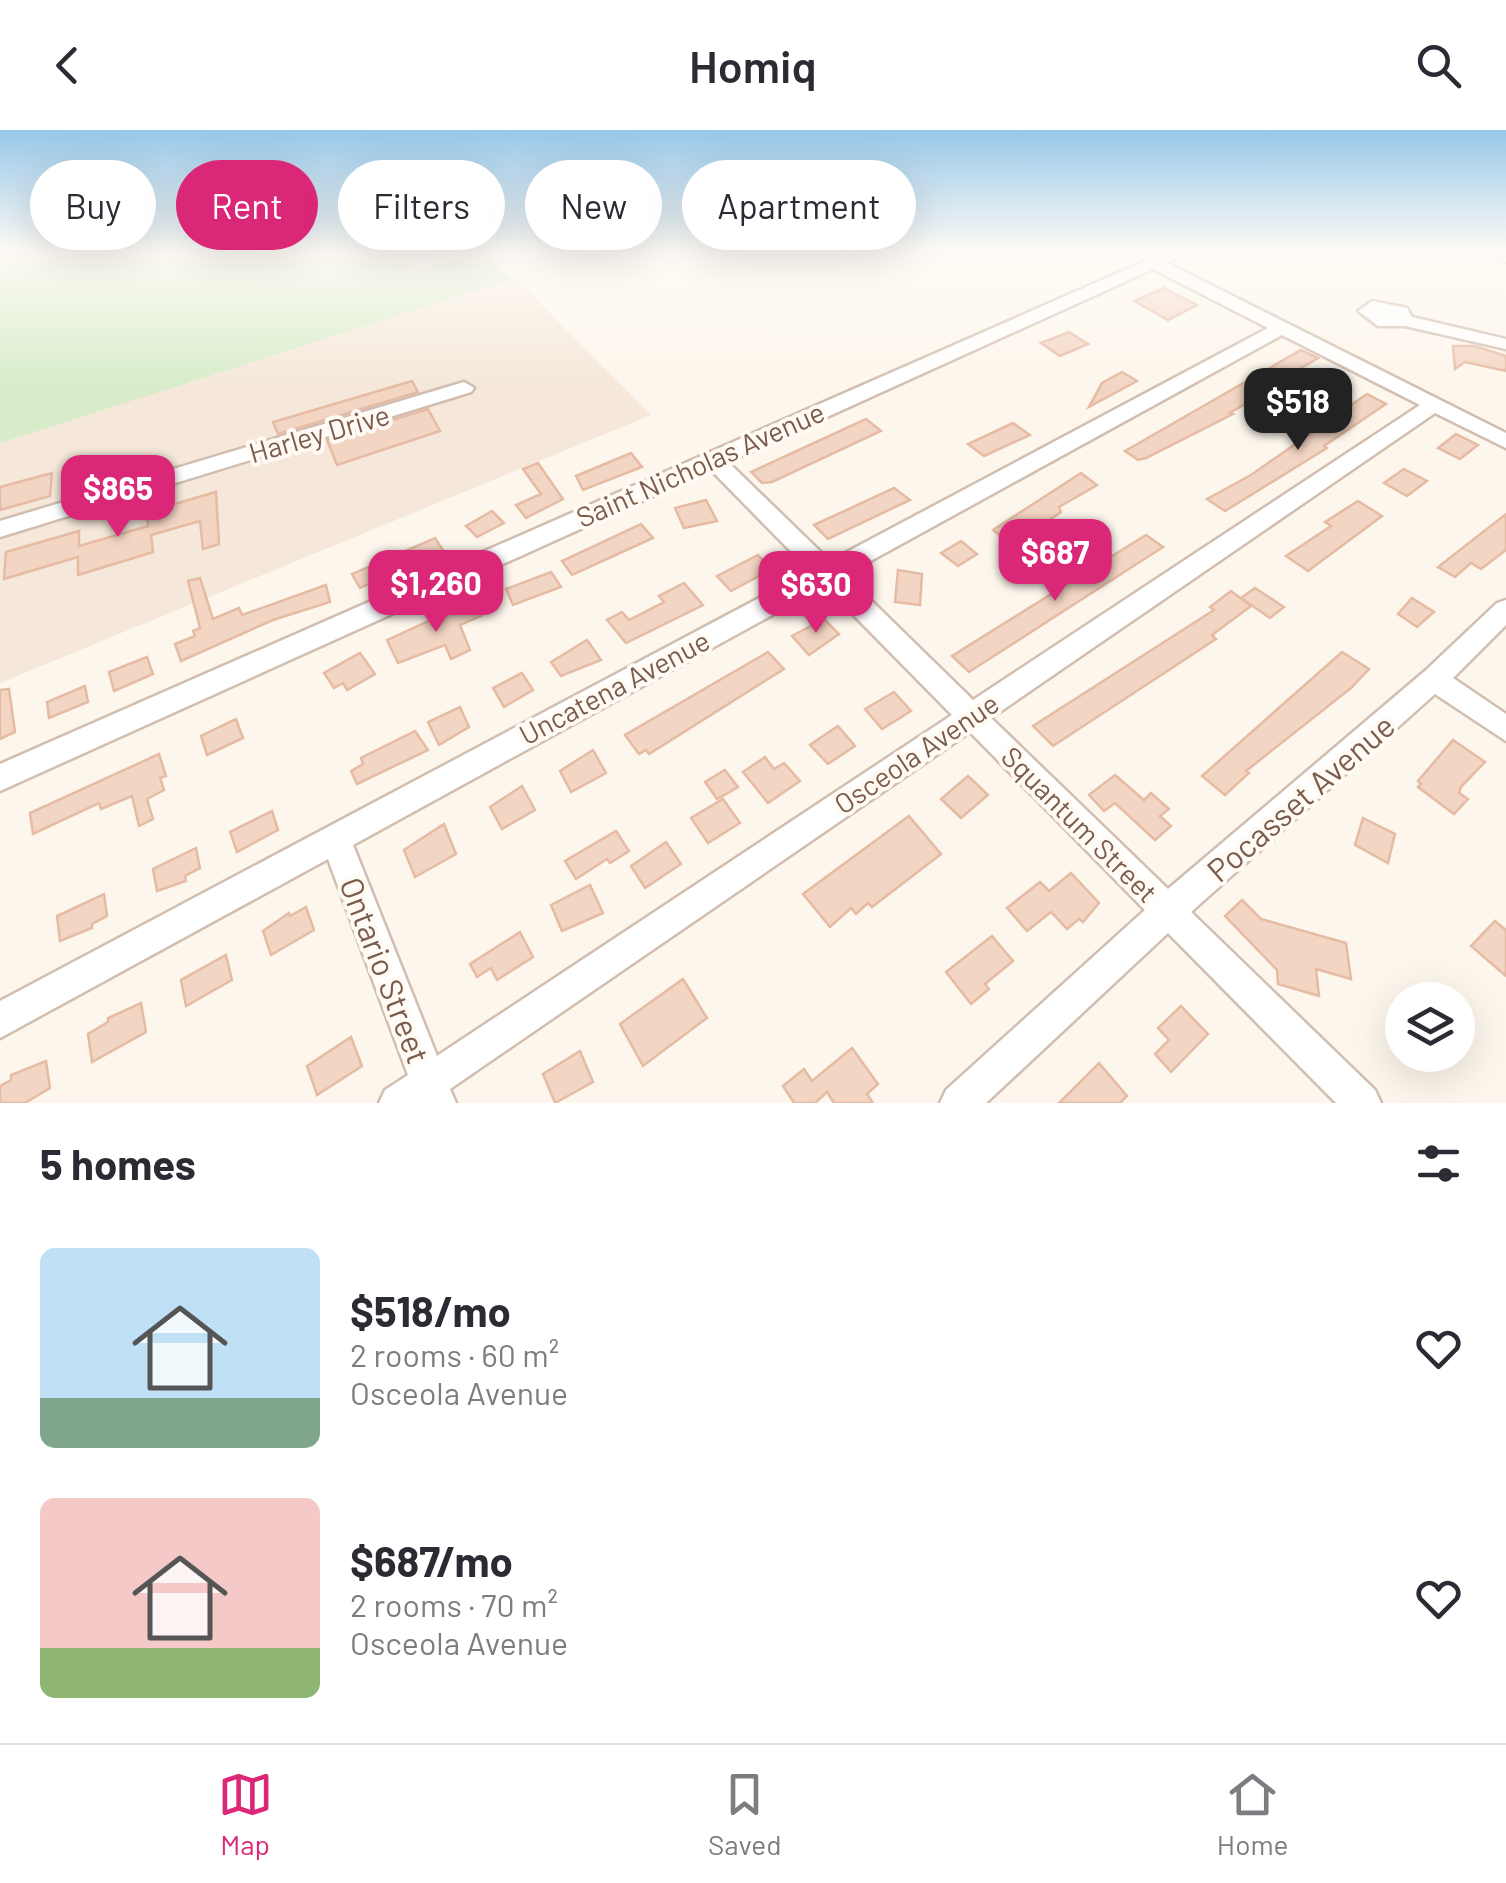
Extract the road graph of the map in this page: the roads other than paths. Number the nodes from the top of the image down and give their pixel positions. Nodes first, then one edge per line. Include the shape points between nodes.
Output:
1 (1077, 296) edge
2 (1220, 296) edge
3 (1405, 321) dead end
4 (1282, 328) junction
5 (1506, 344) edge
6 (464, 388) dead end
7 (1435, 404) junction
8 (1506, 441) edge
9 (713, 460) junction
10 (0, 530) edge
11 (828, 572) junction
12 (1506, 610) edge
13 (1434, 679) junction
14 (970, 717) junction
15 (1506, 728) edge
16 (0, 778) edge
17 (335, 838) junction
18 (1168, 912) junction
19 (0, 1020) edge
20 (433, 1093) edge
21 (398, 1103) edge
22 (959, 1103) edge
23 (1362, 1103) edge

1 - 9 street, Saint Nicholas Avenue
2 - 4 street
3 - 5 street
4 - 7 street
4 - 11 street, Uncatena Avenue
6 - 10 street, Harley Drive
7 - 8 street
7 - 14 street, Osceola Avenue
9 - 11 street, Squantum Street
9 - 16 street, Saint Nicholas Avenue
11 - 14 street, Squantum Street
11 - 17 street, Uncatena Avenue
12 - 13 street, Pocasset Avenue
13 - 15 street
13 - 18 street, Pocasset Avenue
14 - 18 street, Squantum Street
14 - 20 street, Osceola Avenue
17 - 19 street, Uncatena Avenue
17 - 20 street, Ontario Street
18 - 22 street, Pocasset Avenue
18 - 23 street, Squantum Street
20 - 21 street, Osceola Avenue

